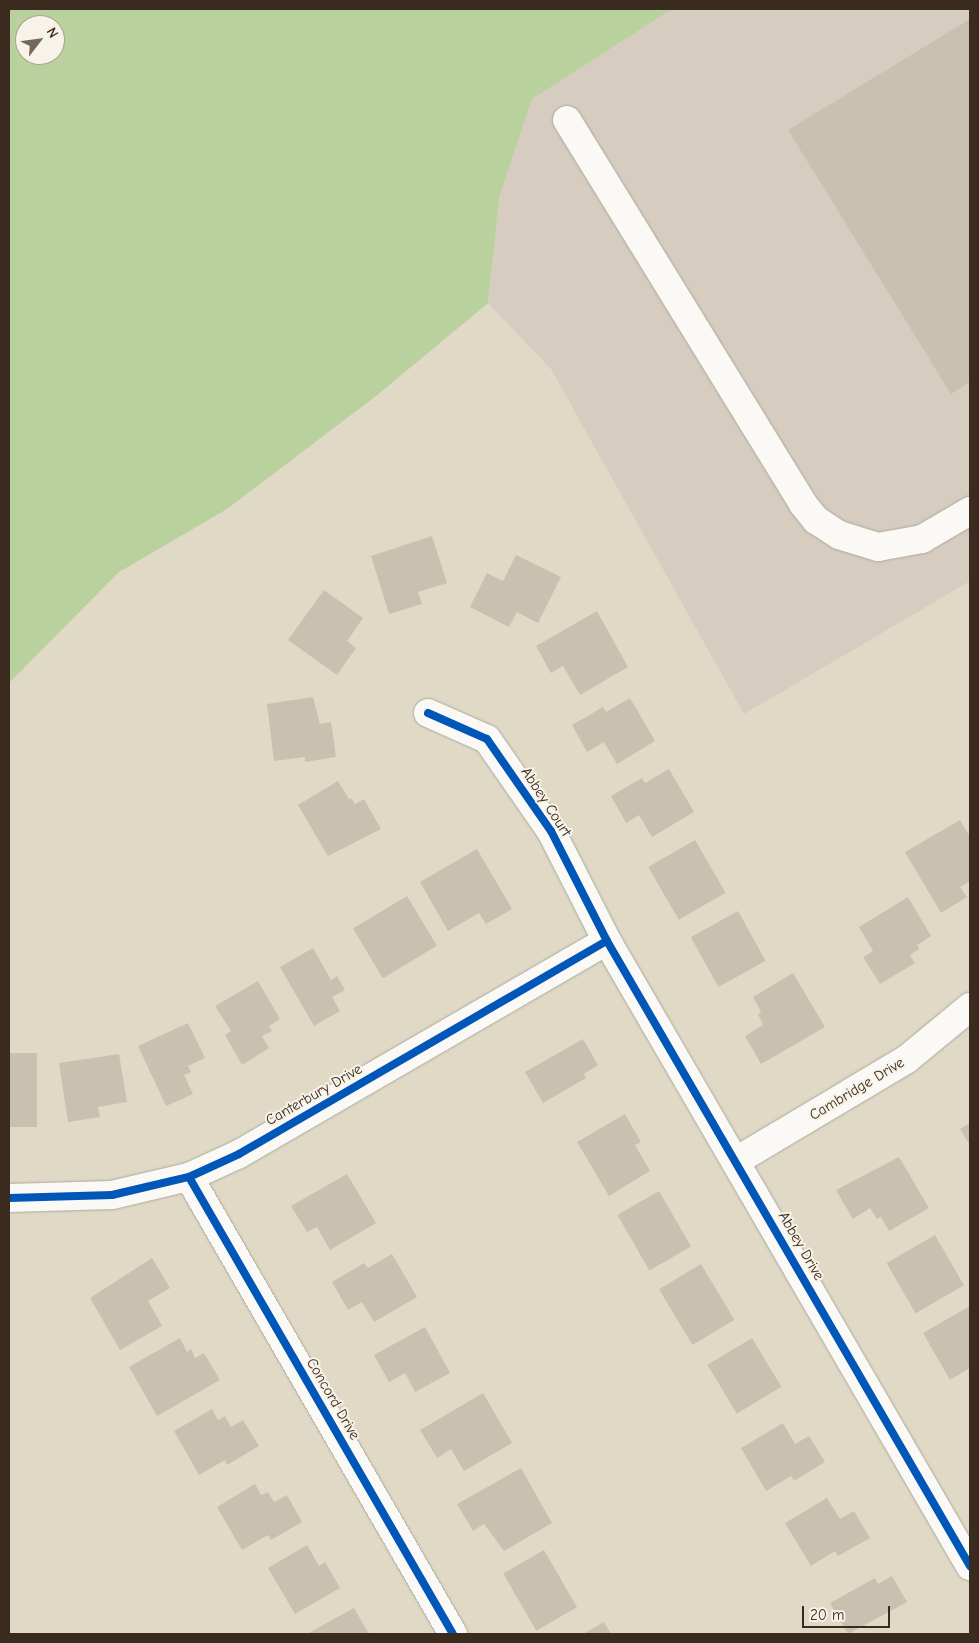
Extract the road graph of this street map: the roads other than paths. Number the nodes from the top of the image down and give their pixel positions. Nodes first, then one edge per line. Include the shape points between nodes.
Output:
1 (567, 120) dead end
2 (970, 511) edge
3 (428, 713) dead end
4 (607, 941) junction
5 (970, 1006) edge
6 (736, 1161) junction
7 (189, 1176) junction
8 (9, 1198) edge
9 (970, 1566) edge
10 (453, 1634) edge

1 - 2 street via 803,504 816,520 839,535 878,546 922,539
3 - 4 street, Abbey Court via 487,739 551,831
4 - 6 street, Abbey Drive
4 - 7 street, Canterbury Drive via 239,1154
5 - 6 street, Cambridge Drive via 907,1059
6 - 9 street, Abbey Drive
7 - 8 street, Canterbury Drive via 112,1195
7 - 10 street, Concord Drive

